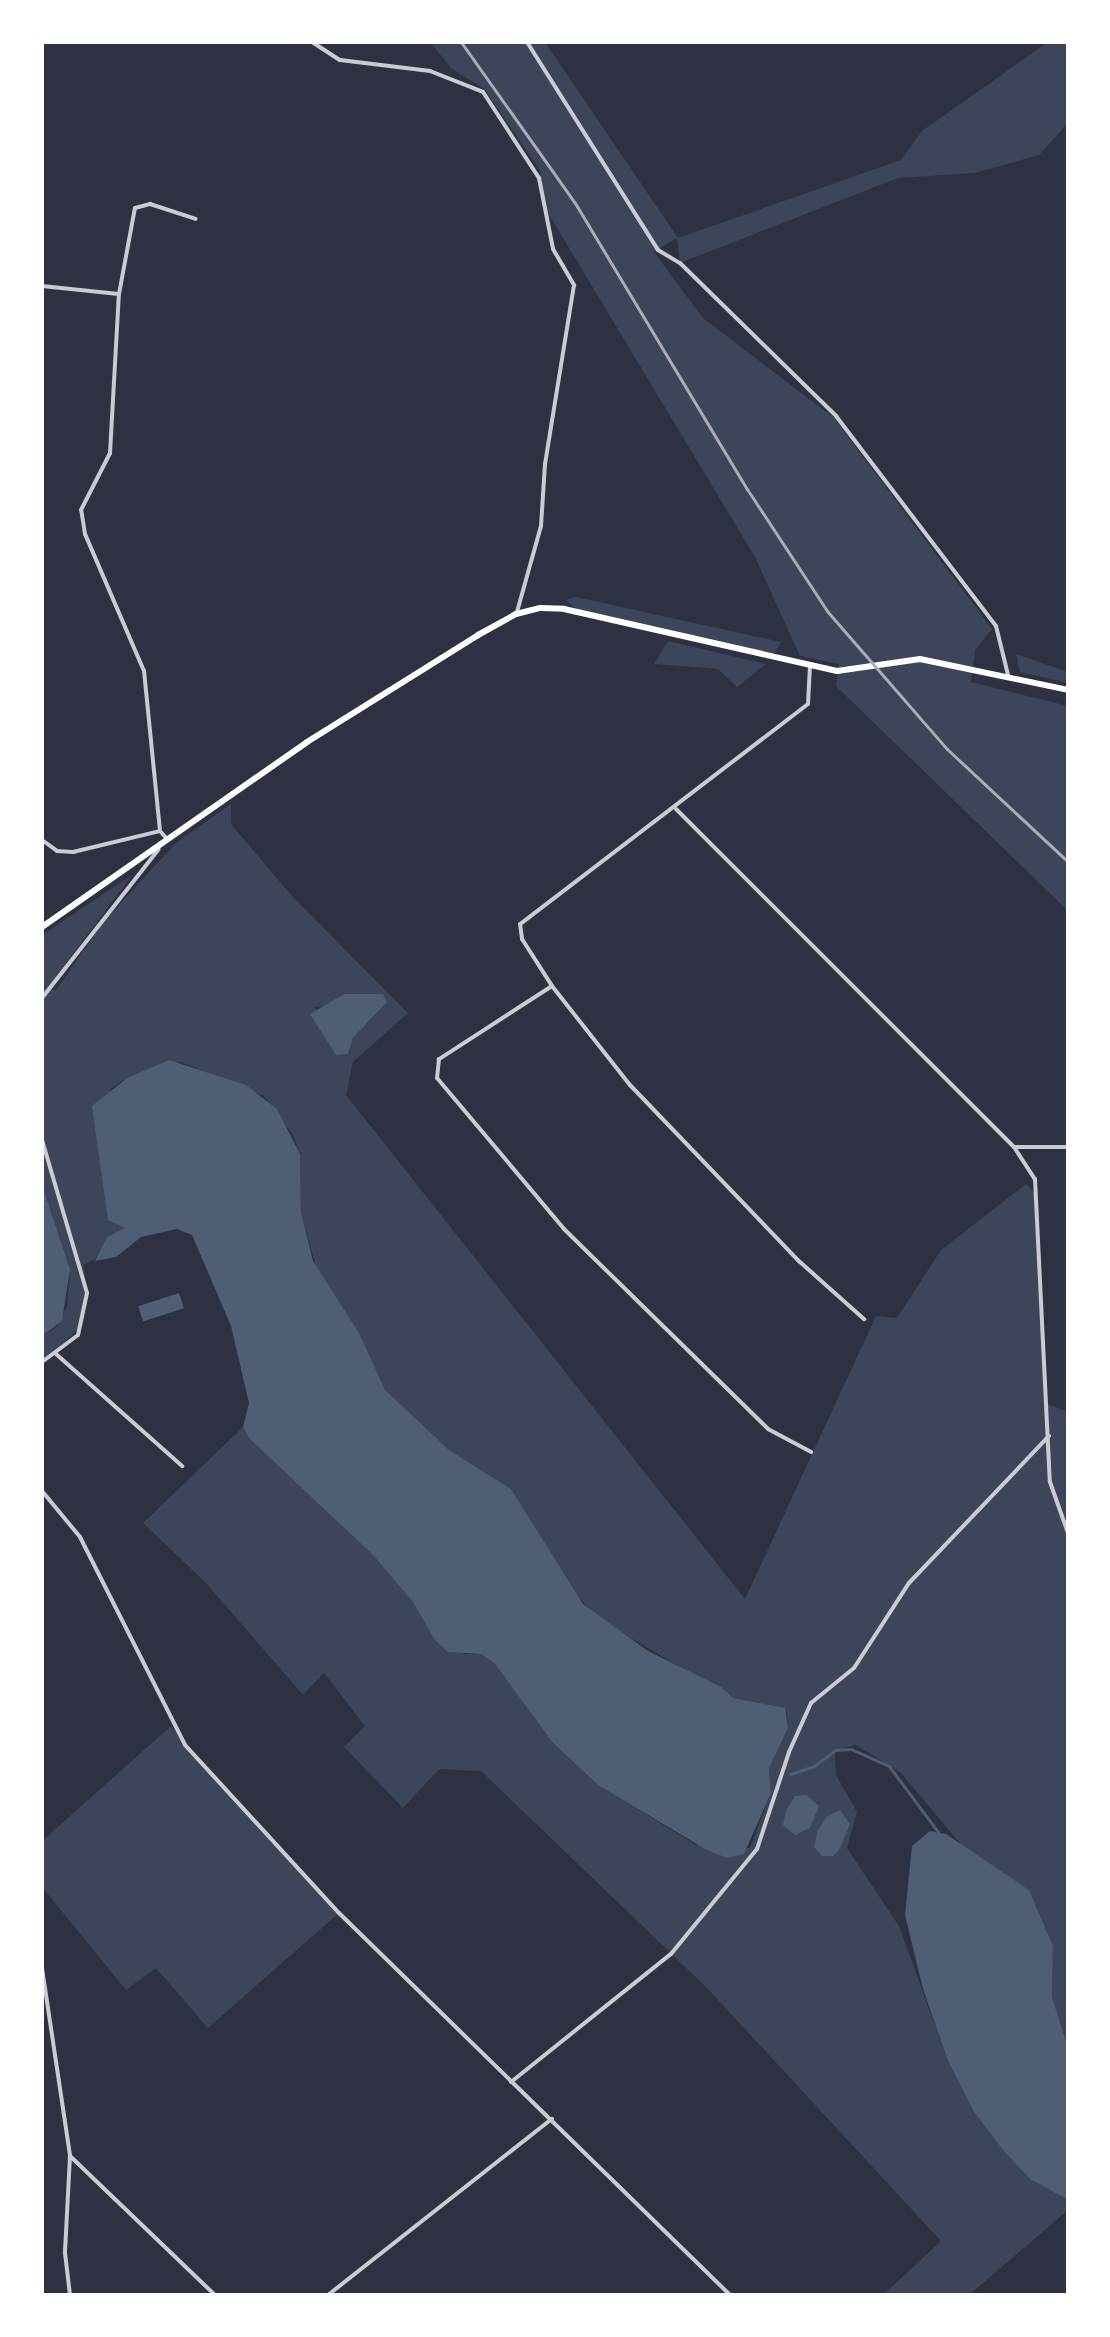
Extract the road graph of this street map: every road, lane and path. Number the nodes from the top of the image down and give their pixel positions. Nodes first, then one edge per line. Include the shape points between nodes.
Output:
1 (312, 42) edge
2 (527, 42) edge
3 (196, 219) dead end
4 (42, 286) edge
5 (119, 294) junction
6 (516, 614) junction
7 (810, 666) junction
8 (1008, 675) junction
9 (1068, 690) edge
10 (676, 809) junction
11 (160, 831) junction
12 (167, 838) junction
13 (42, 840) edge
14 (42, 927) edge
15 (552, 986) junction
16 (42, 998) edge
17 (42, 1140) edge
18 (1014, 1147) junction
19 (1068, 1147) edge
20 (864, 1319) dead end
21 (56, 1354) junction
22 (42, 1362) edge
23 (1049, 1436) junction
24 (811, 1452) dead end
25 (182, 1466) dead end
26 (42, 1491) edge
27 (1068, 1533) edge
28 (42, 1968) edge
29 (511, 2082) junction
30 (553, 2119) junction
31 (70, 2156) junction
32 (70, 2295) edge
33 (215, 2295) edge
34 (328, 2295) edge
35 (730, 2295) edge

1 - 6 street via 340,60 430,71 483,92 539,178 553,249 574,285 545,464 541,526
2 - 8 street via 658,250 680,263 836,416 996,626
3 - 5 street via 141,202 135,208
4 - 5 street
5 - 11 street via 110,453 81,510 85,534 144,671
6 - 7 main road via 564,609
6 - 12 main road via 307,742
7 - 8 main road via 846,670 884,660 920,659
7 - 10 street via 808,704
8 - 9 main road
10 - 15 street via 520,924 522,939
10 - 18 street
11 - 12 street
11 - 13 street via 73,852 57,851
12 - 14 main road
12 - 16 street
15 - 20 street via 630,1085 807,1269
15 - 24 street via 439,1059 437,1078 564,1229 768,1429
17 - 21 street via 87,1293 78,1335
18 - 19 street
18 - 23 street via 1035,1179
21 - 22 street
21 - 25 street
23 - 27 street via 1051,1492
23 - 29 street via 909,1583 854,1668 811,1703 757,1849 671,1954
26 - 29 street via 80,1537 185,1745 339,1913
28 - 31 street
29 - 30 street
30 - 34 street
30 - 35 street
31 - 32 street via 65,2253
31 - 33 street

